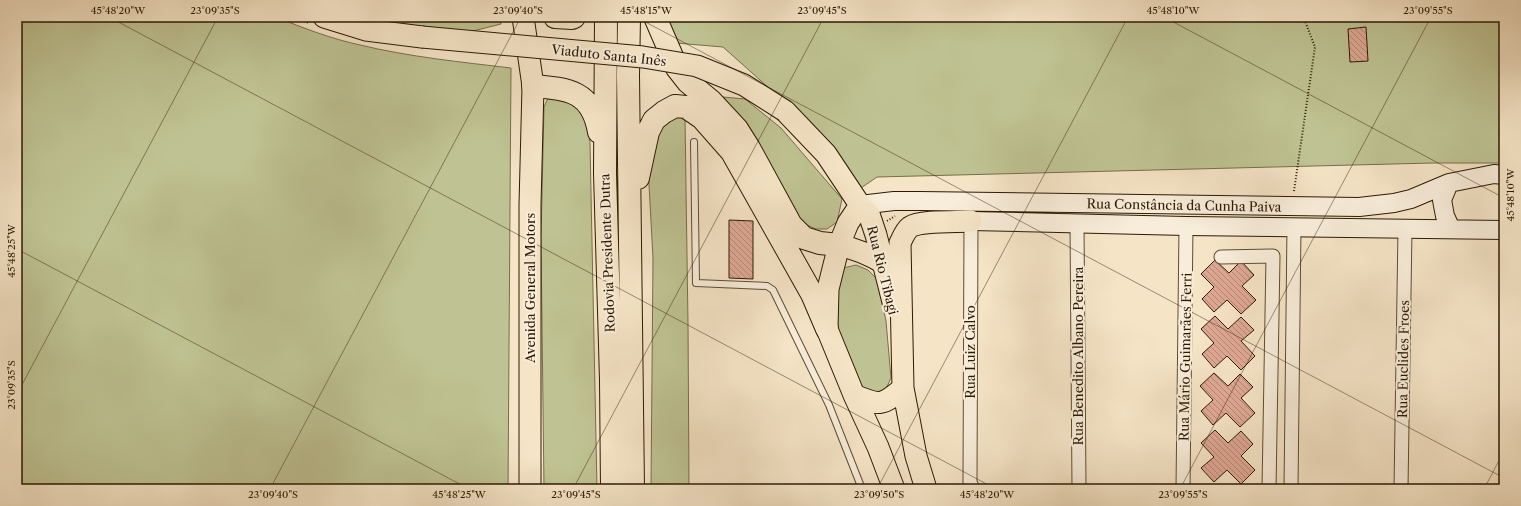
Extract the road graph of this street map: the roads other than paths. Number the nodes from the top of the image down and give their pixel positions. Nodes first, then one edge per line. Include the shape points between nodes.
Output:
1 (324, 17) edge
2 (511, 17) edge
3 (523, 17) edge
4 (555, 17) edge
5 (574, 17) edge
6 (606, 17) edge
7 (629, 17) edge
8 (655, 17) edge
9 (516, 66) junction
10 (533, 86) junction
11 (785, 111) joint
12 (694, 142) dead end
13 (605, 173) junction
14 (1504, 175) edge
15 (1448, 183) junction
16 (860, 204) junction
17 (530, 205) junction
18 (630, 210) junction
19 (971, 221) junction
20 (1077, 224) junction
21 (1186, 226) junction
22 (1294, 227) junction
23 (1405, 229) junction
24 (1451, 229) junction
25 (1504, 230) edge
26 (839, 245) junction
27 (1221, 257) dead end
28 (884, 263) junction
29 (827, 329) junction
30 (902, 362) junction
31 (903, 388) junction
32 (854, 395) junction
33 (878, 447) junction
34 (972, 486) edge
35 (925, 487) edge
36 (530, 489) edge
37 (612, 489) edge
38 (633, 489) edge
39 (862, 489) edge
40 (894, 489) edge
41 (1079, 489) edge
42 (1183, 489) edge
43 (1269, 489) edge
44 (1291, 489) edge
45 (1401, 489) edge

1 - 11 main road, Viaduto Santa Inês, bridge via 366,30 643,57 697,66 744,85
2 - 9 main road
3 - 10 main road, Avenida General Motors
4 - 5 highway
6 - 13 highway, Rodovia Presidente Dutra
7 - 18 highway, Rodovia Presidente Dutra
8 - 26 highway via 677,68 737,129 791,225 804,238
9 - 10 main road
9 - 17 main road
10 - 13 highway via 564,90 578,95 590,105 597,120
10 - 17 main road, Avenida General Motors
11 - 16 main road, Rua Rio Tibagi via 826,154
12 - 39 lane via 696,283 767,286 772,290 829,405
13 - 37 highway, Rodovia Presidente Dutra
14 - 15 street, Rua Constância da Cunha Paiva via 1494,174
15 - 16 street, Rua Constância da Cunha Paiva via 1411,199 1359,207 920,201
15 - 24 street via 1442,200
16 - 26 main road via 848,223
16 - 28 main road, Rua Rio Tibagi via 869,214
17 - 36 main road, Avenida General Motors
18 - 29 highway via 648,132 654,120 676,106 686,107 702,118 732,152 812,294
18 - 38 highway, Rodovia Presidente Dutra
19 - 20 street, Rua Constância da Cunha Paiva
19 - 30 main road via 922,223 911,226 904,233 900,243
19 - 34 street, Rua Luiz Calvo
20 - 21 street, Rua Constância da Cunha Paiva
20 - 41 street, Rua Benedito Albano Pereira
21 - 22 street, Rua Constância da Cunha Paiva
21 - 42 street, Rua Mário Guimarães Ferri
22 - 23 street, Rua Constância da Cunha Paiva
22 - 44 street
23 - 24 street, Rua Constância da Cunha Paiva
23 - 45 street, Rua Euclides Froes
24 - 25 street, Rua Constância da Cunha Paiva
26 - 28 main road via 859,250
26 - 29 main road via 828,289
27 - 43 street via 1273,256
28 - 30 main road, Rua Rio Tibagi via 892,295
29 - 32 main road
30 - 31 main road
31 - 32 main road via 884,402 873,403
31 - 35 main road via 916,456
32 - 33 main road
33 - 35 main road via 893,466
33 - 40 main road

